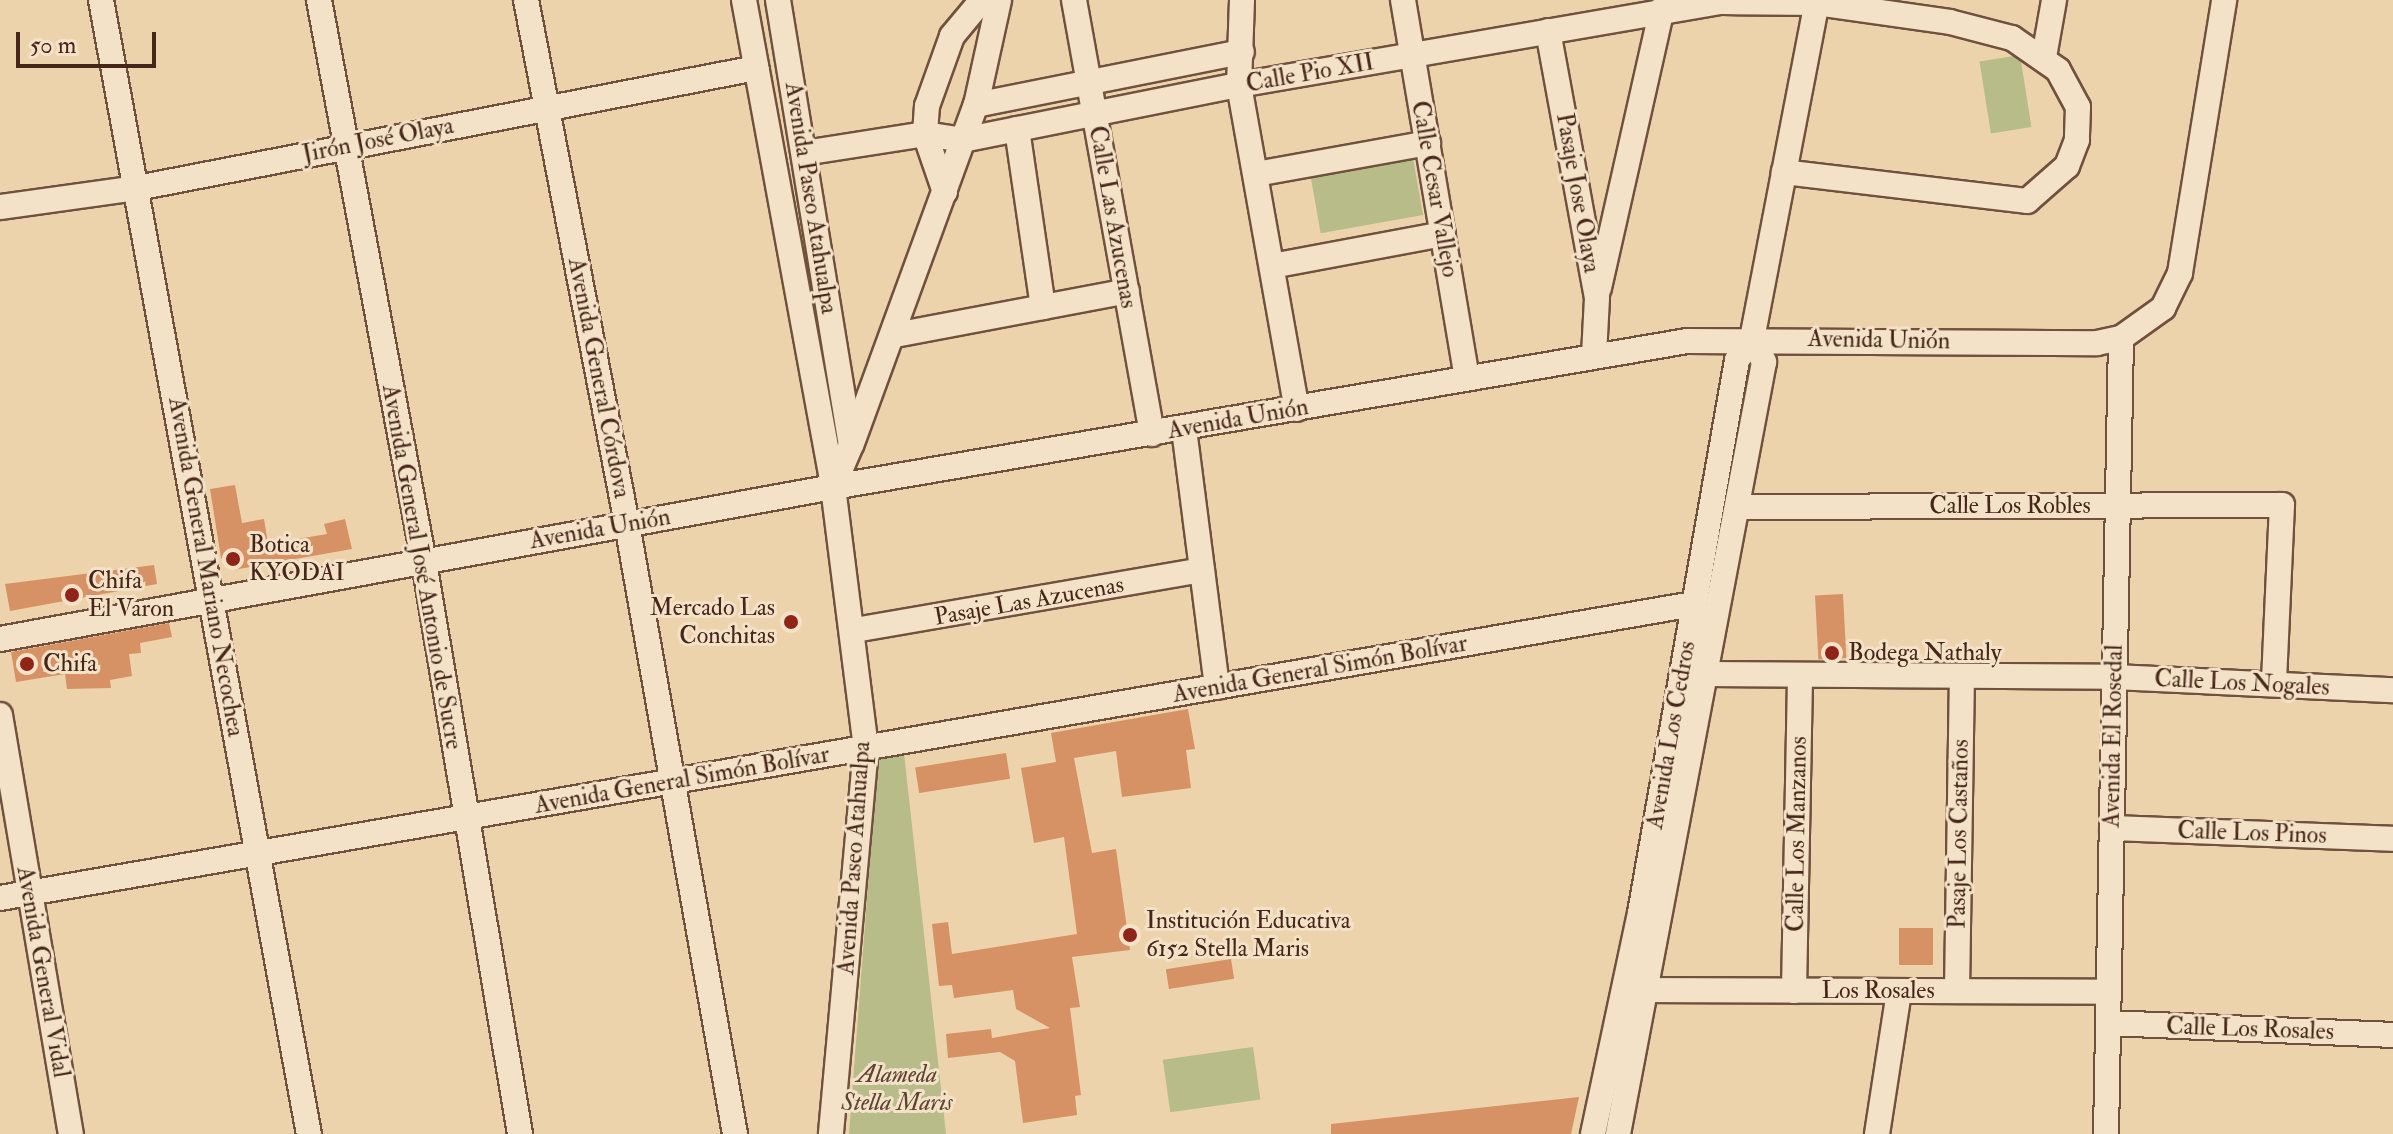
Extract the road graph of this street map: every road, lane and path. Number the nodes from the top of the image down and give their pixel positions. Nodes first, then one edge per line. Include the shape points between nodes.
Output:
1 (101, 0) edge
2 (319, 0) edge
3 (526, 0) edge
4 (744, 0) edge
5 (982, 0) edge
6 (999, 0) edge
7 (1074, 0) edge
8 (1242, 0) edge
9 (1403, 0) edge
10 (2054, 0) edge
11 (2224, 0) edge
12 (784, 1) edge
13 (1817, 3) junction
14 (1662, 9) junction
15 (1548, 31) junction
16 (1242, 52) junction
17 (1413, 56) junction
18 (2044, 57) junction
19 (756, 68) junction
20 (1089, 82) junction
21 (1239, 85) junction
22 (976, 105) junction
23 (546, 106) junction
24 (1095, 113) junction
25 (1017, 129) junction
26 (925, 134) junction
27 (963, 140) junction
28 (1428, 143) junction
29 (346, 146) junction
30 (804, 153) junction
31 (1784, 172) junction
32 (1256, 174) junction
33 (137, 188) junction
34 (945, 192) junction
35 (0, 207) edge
36 (1443, 234) junction
37 (1272, 266) junction
38 (1127, 291) junction
39 (1597, 298) junction
40 (1043, 307) junction
41 (895, 335) junction
42 (2121, 338) junction
43 (1752, 339) junction
44 (1594, 355) junction
45 (1467, 377) junction
46 (1297, 409) junction
47 (1184, 429) junction
48 (1152, 434) junction
49 (851, 445) junction
50 (833, 487) junction
51 (2118, 506) junction
52 (1737, 507) junction
53 (627, 524) junction
54 (424, 562) junction
55 (1202, 570) junction
56 (212, 601) junction
57 (1694, 604) junction
58 (855, 630) junction
59 (0, 639) edge
60 (1706, 674) junction
61 (1800, 676) junction
62 (1962, 677) junction
63 (2114, 677) junction
64 (2274, 683) junction
65 (1217, 687) junction
66 (2393, 690) edge
67 (0, 715) edge
68 (866, 748) junction
69 (671, 781) junction
70 (465, 818) junction
71 (2112, 828) junction
72 (2393, 839) edge
73 (259, 853) junction
74 (29, 893) junction
75 (0, 898) edge
76 (1648, 990) junction
77 (1794, 991) junction
78 (1957, 991) junction
79 (1899, 992) junction
80 (2109, 992) junction
81 (2108, 1023) junction
82 (2393, 1035) edge
83 (71, 1134) edge
84 (309, 1134) edge
85 (520, 1134) edge
86 (735, 1134) edge
87 (831, 1134) edge
88 (1593, 1134) edge
89 (1618, 1134) edge
90 (1877, 1134) edge
91 (2106, 1134) edge

1 - 33 street, Avenida General Mariano Necochea
2 - 29 street, Avenida General José Antonio de Sucre
3 - 23 street, Avenida General Córdova
4 - 19 street, Avenida Paseo Atahualpa
5 - 26 street via 952,36 935,77
6 - 22 street
7 - 20 street, Calle Las Azucenas
8 - 16 street
9 - 17 street, Calle Cesar Vallejo
10 - 18 street
11 - 42 street, Avenida Unión via 2180,273 2163,308
12 - 30 street, Avenida Paseo Atahualpa
13 - 14 street, Calle Pio XII via 1722,2
13 - 18 street, Calle Pio XII via 1950,22 2012,38
13 - 31 street, Avenida Los Cedros
14 - 15 street, Calle Pio XII
14 - 39 street
15 - 17 street, Calle Pio XII
15 - 39 street, Pasaje Jose Olaya
16 - 20 street, Calle Pio XII
16 - 21 street
17 - 21 street, Calle Pio XII
17 - 28 street, Calle Cesar Vallejo
18 - 31 street via 2067,82 2078,107 2077,140 2067,166 2027,201
19 - 23 street, Jirón José Olaya
19 - 50 street, Avenida Paseo Atahualpa
20 - 22 street, Calle Pio XII
20 - 24 street, Calle Las Azucenas
21 - 24 street, Calle Pio XII
21 - 32 street
22 - 27 street
23 - 29 street, Jirón José Olaya
23 - 53 street, Avenida General Córdova
24 - 25 street, Calle Pio XII
24 - 38 street, Calle Las Azucenas
25 - 27 street, Calle Pio XII
25 - 40 street
26 - 27 street, Calle Pio XII
26 - 30 street, Calle Pio XII
26 - 34 street
27 - 34 street
28 - 32 street
28 - 36 street, Calle Cesar Vallejo
29 - 33 street, Jirón José Olaya
29 - 54 street, Avenida General José Antonio de Sucre
30 - 49 street, Avenida Paseo Atahualpa
31 - 43 street, Avenida Los Cedros
32 - 37 street
33 - 35 street, Jirón José Olaya
33 - 56 street, Avenida General Mariano Necochea
34 - 41 street
36 - 37 street
36 - 45 street, Calle Cesar Vallejo
37 - 46 street
38 - 40 street
38 - 48 street, Calle Las Azucenas
39 - 44 street, Pasaje Jose Olaya
40 - 41 street
41 - 49 street
42 - 43 street, Avenida Unión via 2097,343
42 - 51 street, Avenida El Rosedal
43 - 44 street, Avenida Unión via 1687,341
43 - 52 street, Avenida Los Cedros via 1764,362
43 - 57 street, Avenida Los Cedros via 1737,360
44 - 45 street, Avenida Unión
45 - 46 street, Avenida Unión
46 - 47 street, Avenida Unión
47 - 48 street, Avenida Unión
47 - 55 street
48 - 50 street, Avenida Unión
49 - 50 street
50 - 53 street, Avenida Unión
50 - 58 street, Avenida Paseo Atahualpa
51 - 52 street, Calle Los Robles
51 - 63 street, Avenida El Rosedal
51 - 64 street, Calle Los Robles via 2282,505
52 - 60 street, Avenida Los Cedros
53 - 54 street, Avenida Unión
53 - 69 street, Avenida General Córdova
54 - 56 street, Avenida Unión
54 - 70 street, Avenida General José Antonio de Sucre
55 - 58 street, Pasaje Las Azucenas
55 - 65 street
56 - 59 street, Avenida Unión
56 - 73 street, Avenida General Mariano Necochea
57 - 65 street, Avenida General Simón Bolívar
57 - 88 street, Avenida Los Cedros via 1640,913
58 - 68 street, Avenida Paseo Atahualpa
60 - 61 street, Calle Los Nogales
60 - 76 street, Avenida Los Cedros
61 - 62 street, Calle Los Nogales
61 - 77 street, Calle Los Manzanos
62 - 63 street, Calle Los Nogales
62 - 78 street, Pasaje Los Castaños
63 - 64 street, Calle Los Nogales
63 - 71 street, Avenida El Rosedal
64 - 66 street, Calle Los Nogales
65 - 68 street, Avenida General Simón Bolívar
67 - 74 street, Avenida General Vidal
68 - 69 street, Avenida General Simón Bolívar
68 - 87 street, Avenida Paseo Atahualpa
69 - 70 street, Avenida General Simón Bolívar
69 - 86 street, Avenida General Córdova
70 - 73 street, Avenida General Simón Bolívar
70 - 85 street, Avenida General José Antonio de Sucre
71 - 72 street, Calle Los Pinos
71 - 80 street, Avenida El Rosedal
73 - 74 street, Avenida General Simón Bolívar
73 - 84 street, Avenida General Mariano Necochea
74 - 75 street, Avenida General Simón Bolívar
74 - 83 street, Avenida General Vidal
76 - 77 street, Los Rosales
76 - 89 street, Avenida Los Cedros
77 - 79 street, Los Rosales
78 - 79 street, Los Rosales
78 - 80 street, Los Rosales
79 - 90 street
80 - 81 street, Avenida El Rosedal
81 - 82 street, Calle Los Rosales
81 - 91 street, Avenida El Rosedal

